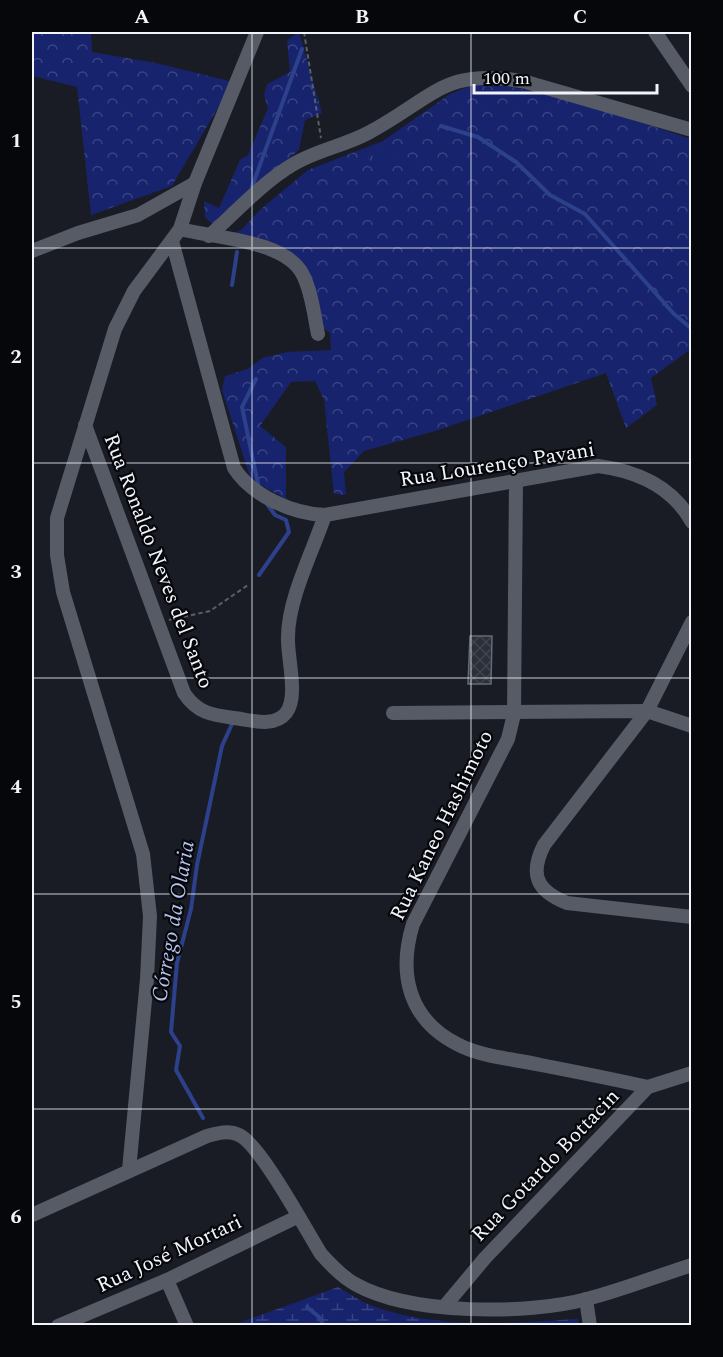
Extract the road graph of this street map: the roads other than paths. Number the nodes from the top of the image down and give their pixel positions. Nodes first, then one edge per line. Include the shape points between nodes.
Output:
1 (257, 32) edge
2 (655, 32) edge
3 (692, 86) edge
4 (692, 130) edge
5 (195, 183) junction
6 (180, 229) junction
7 (209, 236) junction
8 (172, 241) junction
9 (32, 251) edge
10 (318, 334) dead end
11 (85, 426) junction
12 (516, 480) junction
13 (326, 515) junction
14 (692, 522) edge
15 (692, 622) edge
16 (647, 711) junction
17 (393, 713) dead end
18 (514, 714) junction
19 (692, 726) edge
20 (692, 917) edge
21 (692, 1074) edge
22 (648, 1087) junction
23 (129, 1170) junction
24 (32, 1215) edge
25 (297, 1216) junction
26 (692, 1265) edge
27 (167, 1280) junction
28 (586, 1299) junction
29 (444, 1307) junction
30 (58, 1326) edge
31 (187, 1326) edge
32 (590, 1326) edge

1 - 5 street
2 - 3 street
4 - 7 street via 526,82 499,77 451,82 369,132 289,166
5 - 6 street
5 - 9 street via 138,215
6 - 7 street
6 - 8 street
7 - 10 street via 262,246 293,262 308,287
8 - 11 street via 123,309
8 - 13 street, Rua Lourenço Pavani via 234,468 247,483 289,509
11 - 13 street, Rua Ronaldo Neves del Santo via 184,693 200,711 210,715 270,722 288,711 292,699 288,636 293,606
11 - 23 street via 57,518 57,555 63,591 143,854 150,916
12 - 13 street, Rua Lourenço Pavani
12 - 14 street, Rua Lourenço Pavani via 598,466 622,469 648,478 680,505
12 - 18 street, Rua Kaneo Hashimoto
15 - 16 street
16 - 18 street
16 - 19 street
16 - 20 street via 544,845 535,874 543,888 567,903
17 - 18 street
18 - 22 street, Rua Kaneo Hashimoto via 500,760 413,924 405,949 406,978 415,1004 432,1028 458,1045
21 - 22 street, Rua Gotardo Bottacin
22 - 29 street, Rua Gotardo Bottacin via 485,1258
23 - 24 street
23 - 25 street via 219,1132 239,1135 255,1148
25 - 27 street, Rua José Mortari
25 - 29 street via 321,1254 353,1283 395,1300
26 - 28 street
27 - 30 street, Rua José Mortari
27 - 31 street
28 - 29 street via 516,1308
28 - 32 street

